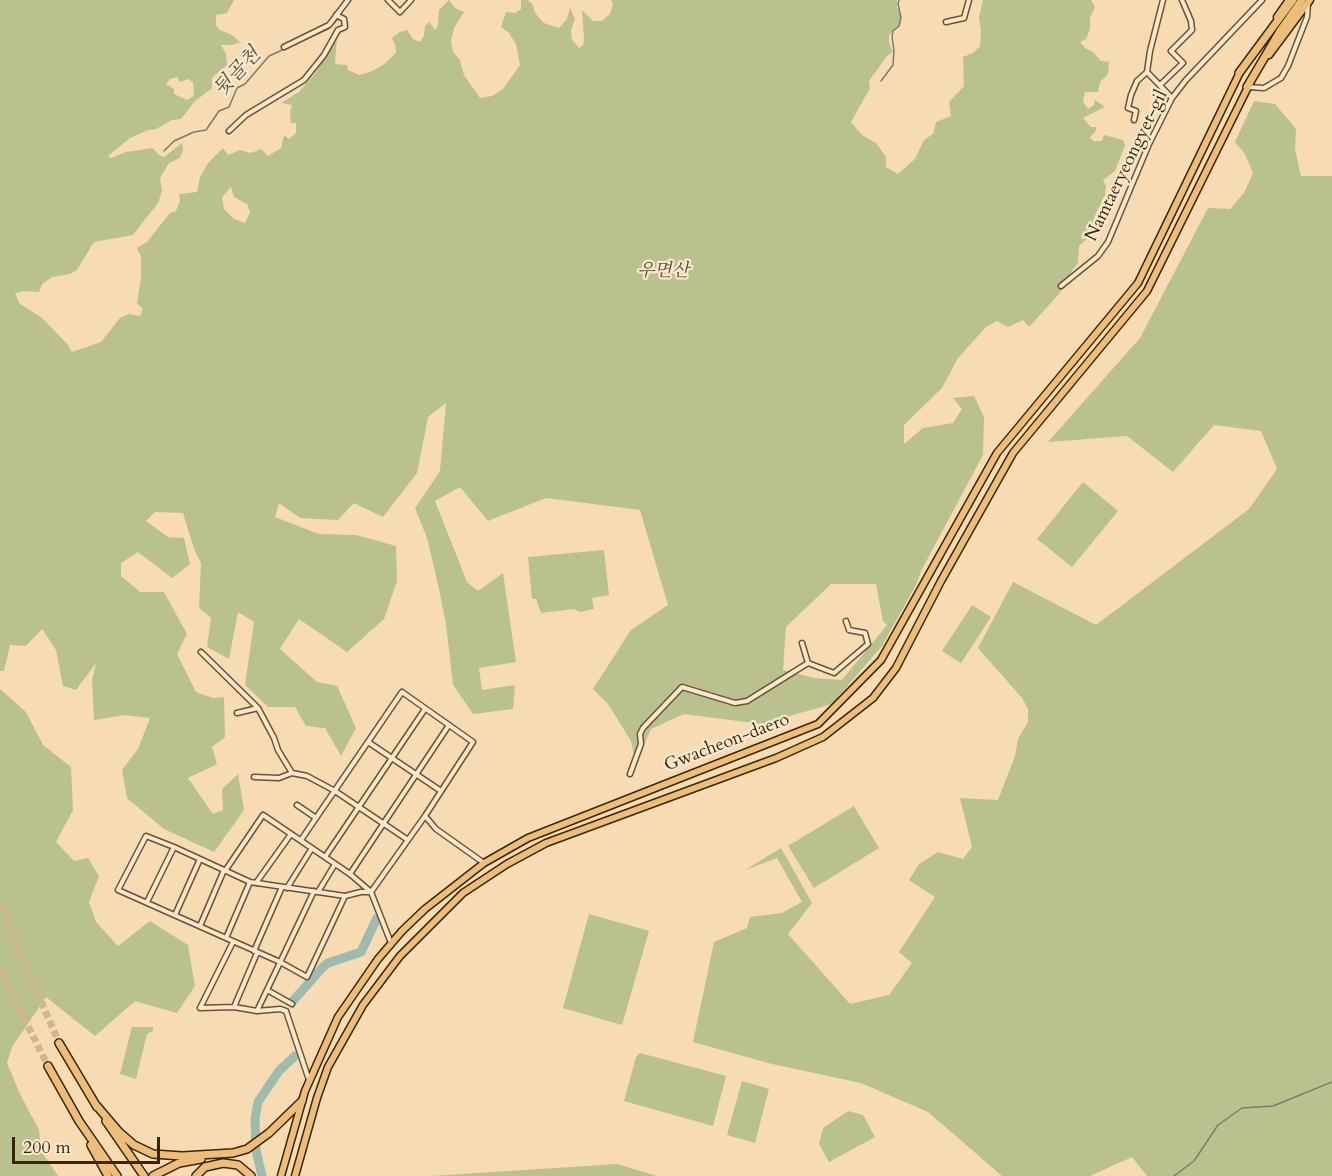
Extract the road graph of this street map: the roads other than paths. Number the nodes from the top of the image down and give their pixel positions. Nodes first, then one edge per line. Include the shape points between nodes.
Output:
1 (348, 0) edge
2 (388, 0) edge
3 (411, 0) edge
4 (969, 0) edge
5 (1162, 0) edge
6 (1183, 0) edge
7 (1262, 0) edge
8 (1288, 0) edge
9 (1293, 0) edge
10 (1307, 1) edge
11 (336, 15) junction
12 (946, 22) dead end
13 (284, 46) dead end
14 (1147, 72) junction
15 (1239, 73) junction
16 (1160, 85) junction
17 (1247, 87) junction
18 (1172, 98) junction
19 (1134, 120) dead end
20 (229, 131) dead end
21 (1062, 286) dead end
22 (846, 621) dead end
23 (802, 643) dead end
24 (201, 652) dead end
25 (808, 663) junction
26 (258, 708) junction
27 (425, 708) junction
28 (237, 713) dead end
29 (449, 725) junction
30 (637, 726) dead end
31 (640, 734) junction
32 (368, 742) junction
33 (391, 758) junction
34 (292, 773) junction
35 (416, 774) junction
36 (630, 774) dead end
37 (254, 777) dead end
38 (335, 791) junction
39 (441, 791) junction
40 (629, 797) junction
41 (297, 806) dead end
42 (359, 807) junction
43 (634, 810) junction
44 (425, 816) junction
45 (316, 818) junction
46 (383, 824) junction
47 (291, 834) junction
48 (301, 840) junction
49 (408, 840) junction
50 (174, 847) junction
51 (312, 848) junction
52 (325, 857) junction
53 (200, 859) junction
54 (484, 863) junction
55 (335, 864) junction
56 (225, 871) junction
57 (350, 874) junction
58 (253, 883) junction
59 (284, 887) junction
60 (316, 892) junction
61 (371, 892) junction
62 (345, 896) junction
63 (147, 902) junction
64 (175, 915) junction
65 (200, 926) junction
66 (226, 938) junction
67 (233, 942) junction
68 (391, 944) junction
69 (256, 952) junction
70 (400, 956) junction
71 (280, 962) junction
72 (267, 990) junction
73 (292, 1004) dead end
74 (234, 1007) junction
75 (257, 1011) junction
76 (59, 1043) tunnel mouth
77 (48, 1066) tunnel mouth
78 (309, 1080) junction
79 (305, 1091) junction
80 (317, 1098) junction
81 (302, 1101) junction
82 (96, 1105) junction
83 (79, 1121) junction
84 (233, 1153) junction
85 (108, 1176) edge
86 (117, 1176) edge
87 (144, 1176) edge
88 (153, 1176) edge
89 (196, 1176) edge
90 (251, 1176) edge
91 (281, 1176) edge
92 (295, 1176) edge

1 - 11 street
2 - 3 street via 400,12
4 - 12 street via 964,18
5 - 14 street
6 - 16 street via 1192,30 1171,51 1183,63
7 - 18 street, Namtaeryeongyet-gil
8 - 15 main road, Gwacheon-daero
9 - 15 highway
10 - 17 highway via 1280,31
10 - 17 street via 1307,17 1281,78 1264,88
11 - 13 street via 329,25
11 - 20 street via 344,19 345,27 338,30 304,80 246,115
14 - 16 street
14 - 19 street via 1137,81 1131,95 1128,108 1136,111
15 - 40 main road, Gwacheon-daero via 1138,282 997,453 881,660 818,723
16 - 18 street
17 - 43 main road via 1147,291 1013,453 896,668 873,698 823,737
18 - 21 street, Namtaeryeongyet-gil via 1108,242 1098,256
22 - 25 street via 849,630 865,633 868,644 834,673
23 - 25 street
24 - 26 street
25 - 31 street via 747,701 735,703 682,687
26 - 28 street
26 - 34 street
27 - 29 street
27 - 32 street via 402,692
27 - 33 street
29 - 35 street
29 - 39 street via 473,742
30 - 31 street
31 - 36 street via 641,744
32 - 33 street
32 - 38 street
33 - 35 street
33 - 42 street
34 - 37 street via 279,778
34 - 38 street via 307,776
35 - 39 street
35 - 46 street
38 - 42 street
38 - 45 street
39 - 44 street
40 - 43 main road
40 - 54 main road, Gwacheon-daero via 528,838
41 - 45 street
42 - 46 street
42 - 52 street
43 - 70 main road via 546,843 507,864 464,893
44 - 49 street
44 - 54 street via 436,829
45 - 48 street
46 - 49 street
46 - 57 street
47 - 48 street
47 - 56 street via 263,815
47 - 58 street
48 - 51 street
49 - 61 street
50 - 53 street
50 - 63 street
50 - 63 street via 146,836 118,890
51 - 52 street
51 - 59 street
52 - 55 street
53 - 56 street
53 - 64 street
54 - 68 main road, Gwacheon-daero via 425,909
55 - 57 street
55 - 60 street
56 - 58 street
56 - 65 street
57 - 61 street
58 - 59 street
58 - 66 street
59 - 60 street
59 - 69 street
60 - 62 street
60 - 71 street
61 - 62 street
61 - 68 street
62 - 71 street via 307,977
63 - 64 street
64 - 65 street
65 - 66 street
66 - 67 street
67 - 69 street
67 - 74 street via 200,1008
68 - 70 main road
68 - 78 main road, Gwacheon-daero via 338,1017
69 - 71 street
69 - 74 street
70 - 80 main road via 363,1005 328,1067
71 - 72 street
72 - 73 street
72 - 75 street
74 - 75 street
75 - 78 street via 286,1011
76 - 82 highway
77 - 83 highway
78 - 79 main road, Gwacheon-daero
79 - 80 main road
79 - 81 main road, Gwacheon-daero
80 - 92 main road
81 - 84 highway via 269,1133 247,1149
81 - 91 main road, Gwacheon-daero
82 - 84 highway via 127,1139 153,1154
82 - 87 highway
83 - 85 highway
83 - 86 highway
84 - 88 highway via 179,1163
89 - 90 highway via 205,1167 224,1163 238,1165

